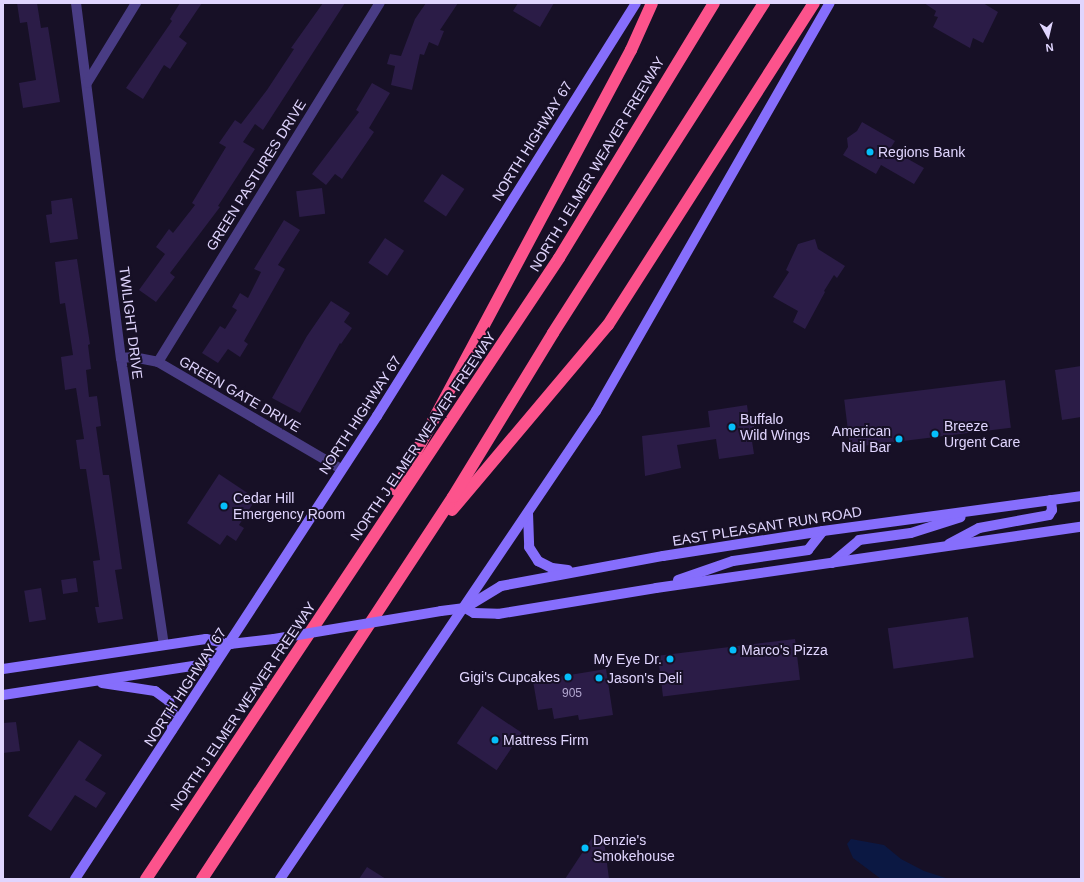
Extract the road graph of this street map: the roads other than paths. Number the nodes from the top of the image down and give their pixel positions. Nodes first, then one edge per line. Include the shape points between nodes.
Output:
1 (76, 3) edge
2 (136, 3) edge
3 (380, 3) edge
4 (636, 3) edge
5 (652, 3) edge
6 (714, 3) edge
7 (764, 3) edge
8 (814, 3) edge
9 (830, 3) edge
10 (87, 83) junction
11 (121, 358) junction
12 (158, 362) junction
13 (341, 469) junction
14 (1081, 496) edge
15 (1051, 500) junction
16 (990, 508) junction
17 (528, 512) junction
18 (1081, 527) edge
19 (823, 531) junction
20 (943, 547) junction
21 (416, 554) junction
22 (359, 558) junction
23 (832, 562) junction
24 (578, 572) junction
25 (656, 588) junction
26 (465, 608) junction
27 (230, 644) junction
28 (164, 645) junction
29 (3, 669) edge
30 (90, 682) junction
31 (3, 695) edge
32 (172, 732) junction
33 (75, 879) edge
34 (146, 879) edge
35 (202, 879) edge
36 (280, 879) edge

1 - 10 street, TWILIGHT DRIVE
2 - 10 street
3 - 12 street, GREEN PASTURES DRIVE
4 - 13 main road, NORTH HIGHWAY 67
5 - 22 highway via 631,50
6 - 22 highway, NORTH J ELMER WEAVER FREEWAY via 559,258
7 - 21 highway
8 - 21 highway via 608,325
9 - 17 main road via 596,411
10 - 11 street, TWILIGHT DRIVE
11 - 12 street, GREEN GATE DRIVE via 133,357
11 - 28 street, TWILIGHT DRIVE
12 - 13 street, GREEN GATE DRIVE
13 - 27 main road, NORTH HIGHWAY 67
14 - 15 main road, EAST PLEASANT RUN ROAD
15 - 16 main road, EAST PLEASANT RUN ROAD
15 - 20 main road via 1052,510 1049,515 979,528
16 - 19 main road, EAST PLEASANT RUN ROAD
16 - 23 main road via 911,532 859,540
17 - 24 main road via 529,547 538,561 552,568
17 - 26 main road
18 - 20 main road, EAST PLEASANT RUN ROAD
19 - 24 main road, EAST PLEASANT RUN ROAD
19 - 25 main road via 808,550 733,561
20 - 23 main road, EAST PLEASANT RUN ROAD
21 - 35 highway
22 - 34 highway, NORTH J ELMER WEAVER FREEWAY
23 - 25 main road, EAST PLEASANT RUN ROAD
24 - 26 main road, EAST PLEASANT RUN ROAD via 501,586
25 - 26 main road, EAST PLEASANT RUN ROAD via 498,614 474,613
26 - 27 main road, EAST PLEASANT RUN ROAD, bridge
26 - 36 main road
27 - 28 main road, EAST PLEASANT RUN ROAD via 206,638
27 - 30 main road, EAST PLEASANT RUN ROAD via 200,665
27 - 32 main road, NORTH HIGHWAY 67
28 - 29 main road, EAST PLEASANT RUN ROAD
30 - 31 main road, EAST PLEASANT RUN ROAD
30 - 32 main road via 155,691 169,701 173,714
32 - 33 main road, NORTH HIGHWAY 67

